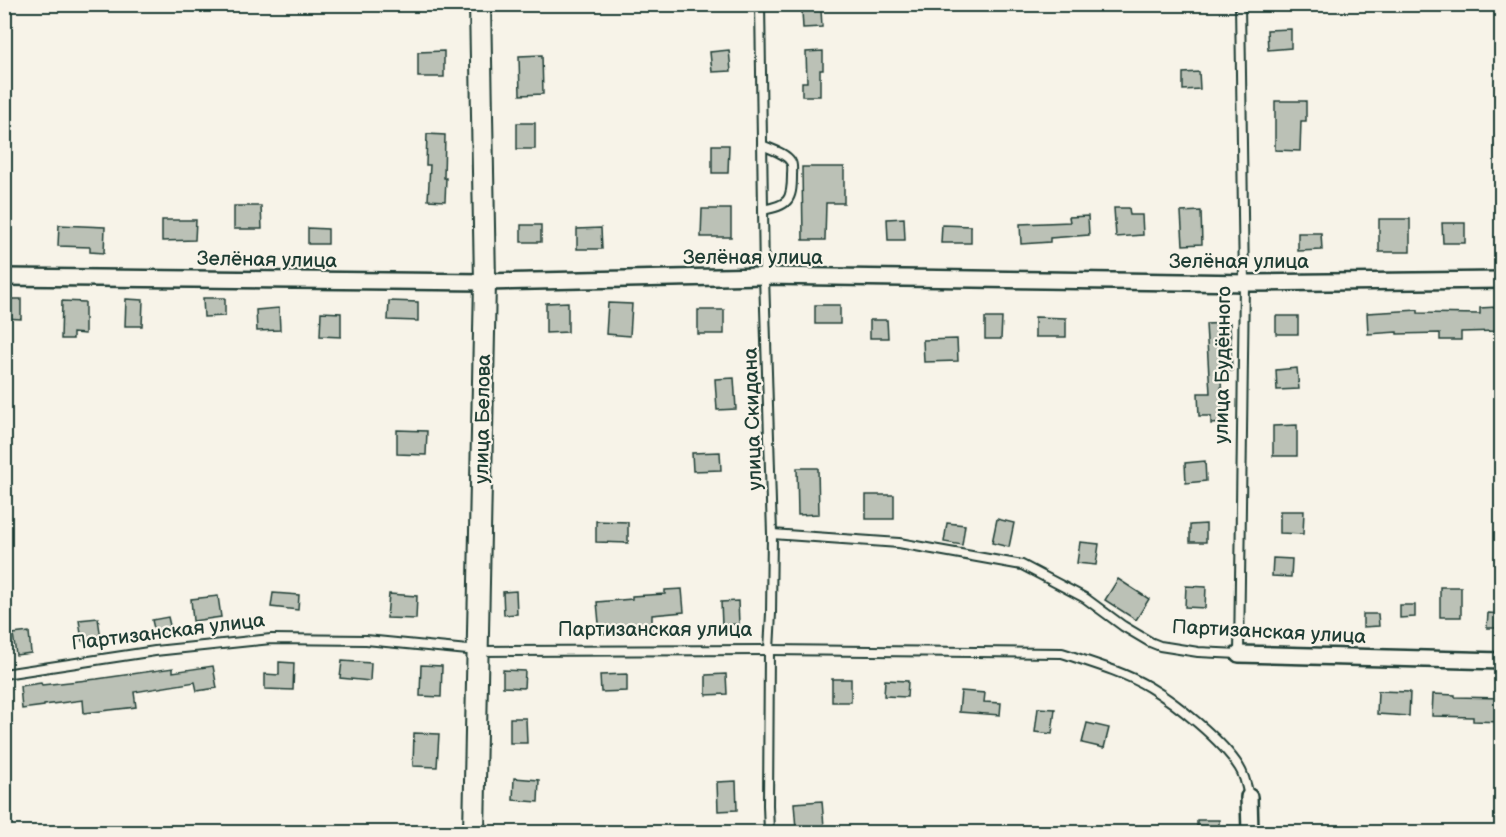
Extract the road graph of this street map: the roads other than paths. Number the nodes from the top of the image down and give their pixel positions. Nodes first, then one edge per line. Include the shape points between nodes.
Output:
1 (480, 4) edge
2 (760, 4) edge
3 (1240, 4) edge
4 (762, 145) junction
5 (763, 210) junction
6 (764, 276) junction
7 (4, 277) edge
8 (1502, 280) edge
9 (485, 282) junction
10 (1244, 283) junction
11 (772, 534) junction
12 (769, 650) junction
13 (478, 651) junction
14 (1239, 654) junction
15 (1502, 661) edge
16 (4, 674) edge
17 (1249, 797) joint
18 (474, 832) edge
19 (769, 832) edge
20 (1250, 832) edge

1 - 9 street, улица Белова
2 - 4 lane, улица Скидана
3 - 10 lane, улица Будённого
4 - 5 lane, улица Скидана
4 - 5 lane via 783,155 791,162 792,171 789,198
5 - 6 lane, улица Скидана
6 - 9 street, Зелёная улица
6 - 10 street, Зелёная улица
6 - 11 lane, улица Скидана
7 - 9 street, Зелёная улица
8 - 10 street, Зелёная улица
9 - 13 street, улица Белова
10 - 14 lane, улица Будённого
11 - 12 lane, улица Скидана
11 - 14 lane, Партизанская улица via 899,543 1022,565 1085,598 1150,642 1198,652
12 - 13 lane, Партизанская улица
12 - 17 lane, Партизанская улица via 1062,653 1148,686 1184,712 1239,767
12 - 19 lane, улица Скидана
13 - 16 lane, Партизанская улица via 366,640 272,639 155,651
13 - 18 street, улица Белова
14 - 15 street, Партизанская улица
17 - 20 street

